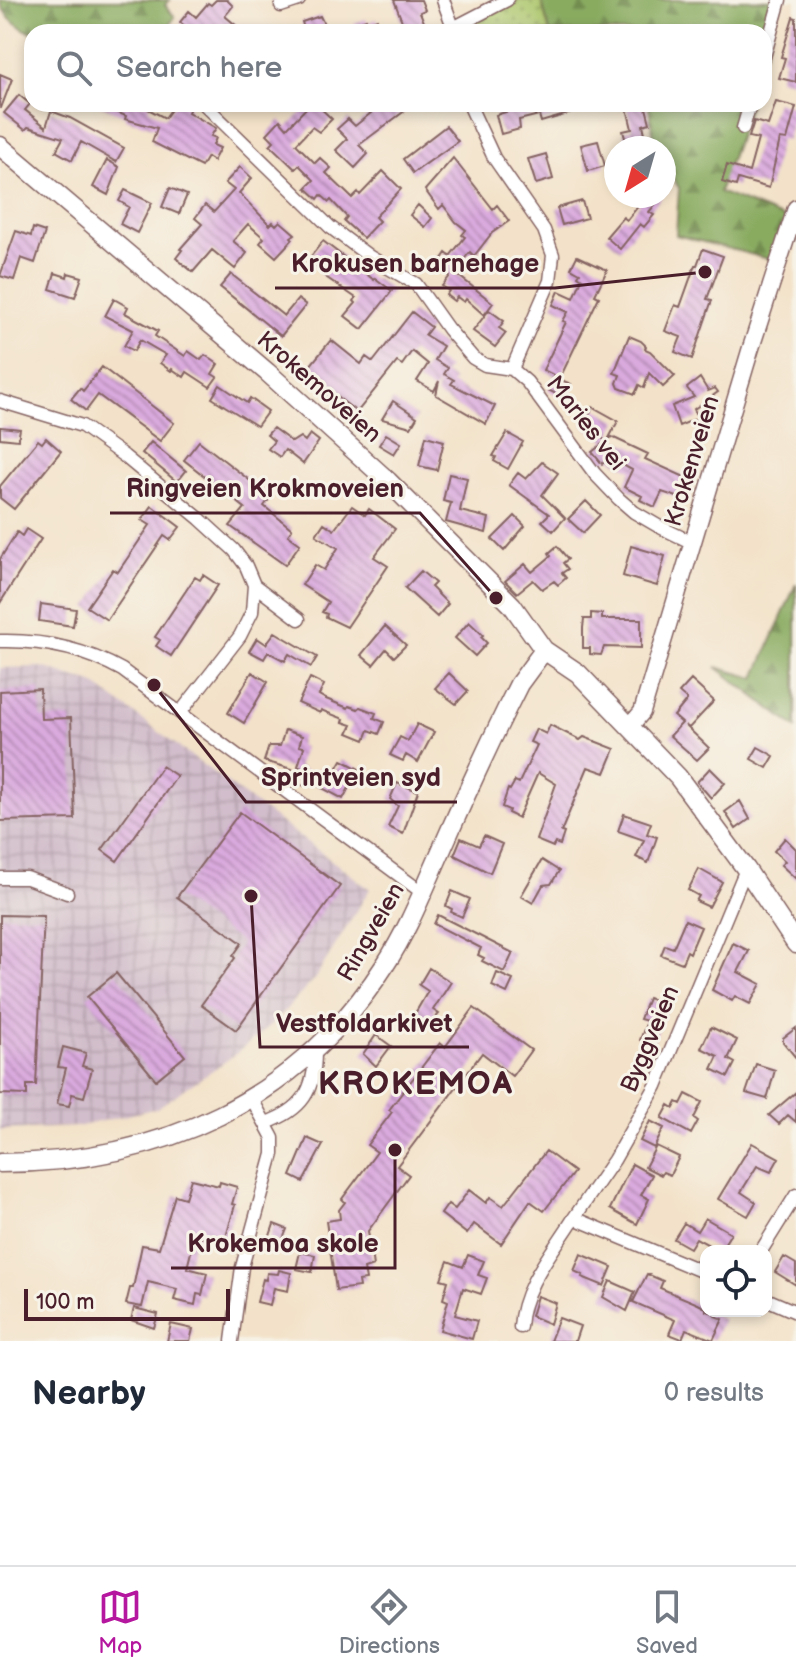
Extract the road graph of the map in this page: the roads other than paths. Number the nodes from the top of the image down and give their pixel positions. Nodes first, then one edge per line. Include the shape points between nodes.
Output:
1 (299, 0) edge
2 (443, 0) edge
3 (507, 0) edge
4 (780, 0) edge
5 (281, 6) dead end
6 (453, 24) edge
7 (465, 24) edge
8 (772, 28) edge
9 (212, 112) edge
10 (473, 112) edge
11 (748, 112) edge
12 (743, 128) dead end
13 (0, 146) edge
14 (796, 208) edge
15 (512, 369) junction
16 (0, 401) edge
17 (693, 543) junction
18 (254, 585) junction
19 (299, 619) dead end
20 (0, 641) edge
21 (544, 650) junction
22 (180, 713) junction
23 (631, 725) junction
24 (746, 869) junction
25 (0, 878) edge
26 (67, 893) dead end
27 (423, 893) junction
28 (796, 944) edge
29 (315, 1052) junction
30 (251, 1097) junction
31 (266, 1123) junction
32 (0, 1163) edge
33 (796, 1195) edge
34 (574, 1218) junction
35 (765, 1245) edge
36 (700, 1270) edge
37 (772, 1302) edge
38 (796, 1312) edge
39 (520, 1327) dead end
40 (232, 1341) edge

1 - 5 street
2 - 6 street
3 - 7 street
4 - 8 street
9 - 15 street, Maries vei via 330,227 416,284 473,358
10 - 15 street via 494,158 544,230 553,255 550,281
11 - 12 street
13 - 21 main road, Krokemoveien via 356,450 512,605
14 - 17 street, Krokenveien
15 - 17 street, Maries vei via 619,499
16 - 18 street via 82,426 124,456 234,550
17 - 23 street, Krokenveien via 642,712
18 - 19 street
18 - 22 street via 252,612 240,636
20 - 22 street via 54,643 89,654 122,670
21 - 23 main road, Krokemoveien via 578,673
21 - 27 main road, Ringveien via 507,708
22 - 27 street
23 - 24 main road, Krokemoveien via 678,777
24 - 28 main road, Krokemoveien
24 - 34 street, Byggveien via 656,1086
25 - 26 street via 27,878
27 - 29 main road, Ringveien via 386,964
29 - 30 main road, Ringveien
29 - 31 street via 312,1081 299,1104
30 - 31 street
30 - 32 main road, Ringveien via 185,1131 126,1151 75,1160
31 - 40 street via 273,1154 242,1267
33 - 35 street
34 - 36 street
34 - 39 street, Byggveien via 529,1288
37 - 38 street

